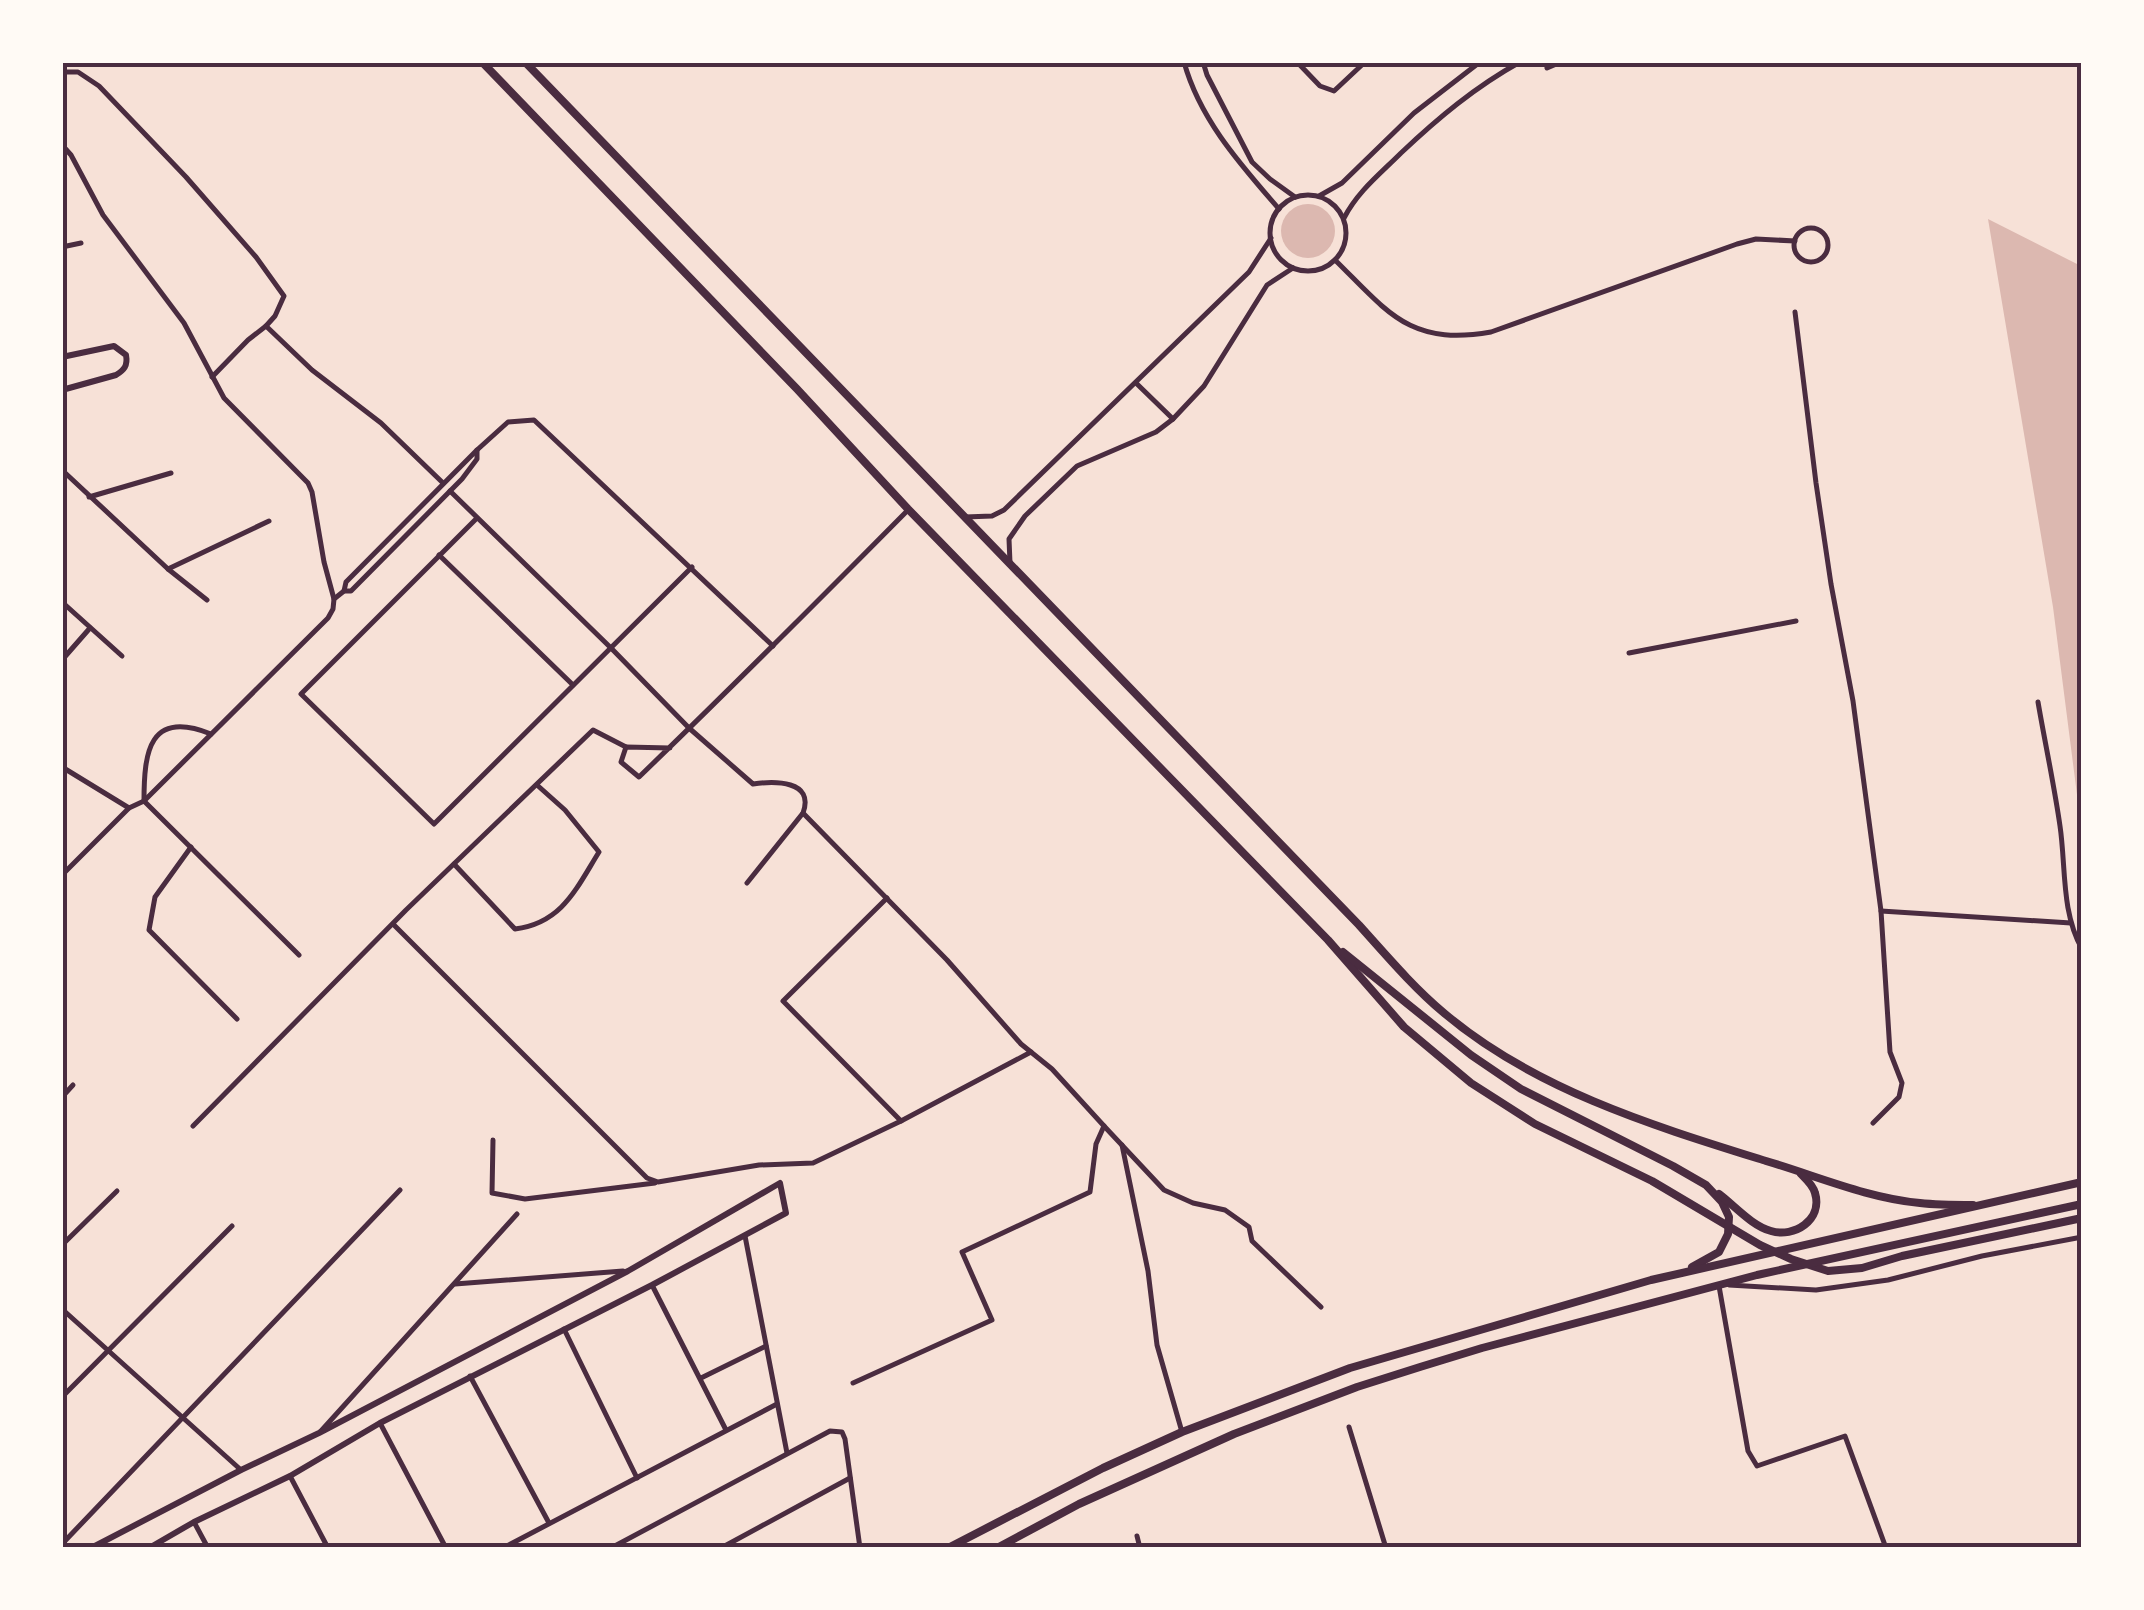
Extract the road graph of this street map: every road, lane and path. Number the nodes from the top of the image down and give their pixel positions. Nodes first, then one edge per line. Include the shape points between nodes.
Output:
1 (482, 62) edge
2 (525, 62) edge
3 (1184, 62) edge
4 (1204, 62) edge
5 (1297, 62) edge
6 (1365, 62) edge
7 (1480, 62) edge
8 (1520, 62) edge
9 (1561, 62) edge
10 (1547, 68) dead end
11 (62, 72) edge
12 (62, 145) edge
13 (1319, 196) junction
14 (1295, 197) junction
15 (1278, 209) junction
16 (1344, 218) junction
17 (1271, 238) junction
18 (1794, 241) junction
19 (81, 243) dead end
20 (62, 248) edge
21 (1335, 260) junction
22 (1293, 268) junction
23 (1795, 312) dead end
24 (266, 326) junction
25 (62, 357) edge
26 (212, 377) junction
27 (1136, 382) junction
28 (62, 390) edge
29 (1174, 419) junction
30 (476, 450) junction
31 (62, 470) edge
32 (171, 473) dead end
33 (444, 483) junction
34 (456, 485) junction
35 (448, 493) junction
36 (89, 497) junction
37 (908, 509) junction
38 (966, 517) junction
39 (476, 519) junction
40 (270, 521) dead end
41 (439, 555) junction
42 (1010, 562) junction
43 (692, 567) junction
44 (168, 569) junction
45 (344, 591) junction
46 (334, 599) junction
47 (207, 600) dead end
48 (62, 602) edge
49 (1796, 621) dead end
50 (90, 627) junction
51 (773, 646) junction
52 (611, 648) junction
53 (1629, 652) dead end
54 (122, 656) dead end
55 (62, 660) edge
56 (573, 686) junction
57 (2038, 702) dead end
58 (689, 728) junction
59 (211, 734) junction
60 (626, 748) junction
61 (670, 748) junction
62 (62, 768) edge
63 (536, 784) junction
64 (144, 801) junction
65 (129, 808) junction
66 (803, 813) junction
67 (190, 847) junction
68 (454, 864) junction
69 (62, 875) edge
70 (747, 883) dead end
71 (887, 898) junction
72 (1880, 911) junction
73 (2071, 923) junction
74 (393, 924) junction
75 (1328, 940) junction
76 (2082, 948) edge
77 (299, 955) dead end
78 (237, 1019) dead end
79 (1030, 1052) junction
80 (73, 1085) dead end
81 (62, 1097) edge
82 (901, 1121) junction
83 (1873, 1123) dead end
84 (193, 1126) dead end
85 (1104, 1126) junction
86 (493, 1140) dead end
87 (1122, 1145) junction
88 (1798, 1170) junction
89 (658, 1182) junction
90 (2082, 1182) edge
91 (1706, 1186) junction
92 (400, 1190) dead end
93 (117, 1191) dead end
94 (2082, 1204) edge
95 (1973, 1206) junction
96 (517, 1214) dead end
97 (2082, 1218) edge
98 (232, 1226) dead end
99 (744, 1236) junction
100 (2082, 1237) edge
101 (62, 1245) edge
102 (628, 1271) junction
103 (1677, 1274) junction
104 (452, 1284) junction
105 (652, 1284) junction
106 (1719, 1285) junction
107 (1321, 1307) dead end
108 (62, 1309) edge
109 (564, 1329) junction
110 (766, 1346) junction
111 (107, 1350) junction
112 (470, 1376) junction
113 (702, 1378) junction
114 (853, 1384) dead end
115 (62, 1397) edge
116 (778, 1404) junction
117 (183, 1418) junction
118 (380, 1423) junction
119 (1349, 1427) dead end
120 (726, 1430) junction
121 (1182, 1432) junction
122 (319, 1433) junction
123 (787, 1452) junction
124 (241, 1470) junction
125 (290, 1476) junction
126 (637, 1478) junction
127 (850, 1478) junction
128 (194, 1522) junction
129 (549, 1523) junction
130 (1137, 1536) dead end
131 (62, 1544) edge
132 (90, 1548) edge
133 (149, 1548) edge
134 (208, 1548) edge
135 (328, 1548) edge
136 (446, 1548) edge
137 (503, 1548) edge
138 (612, 1548) edge
139 (721, 1548) edge
140 (860, 1548) edge
141 (948, 1548) edge
142 (997, 1548) edge
143 (1140, 1548) edge
144 (1386, 1548) edge
145 (1886, 1548) edge

1 - 37 highway
2 - 38 highway
3 - 15 street via 1227,149
4 - 14 street via 1252,162
5 - 6 street via 1334,91
7 - 13 street
8 - 16 street via 1436,121 1359,192
9 - 10 street
11 - 24 street via 78,72 98,86 256,258 284,296
12 - 26 street via 184,324
13 - 14 street
13 - 16 street
14 - 15 street
15 - 17 street
16 - 21 street via 1346,234
17 - 22 street
17 - 27 street via 1249,272
18 - 18 street via 1813,228 1829,245 1814,262 1798,256
18 - 21 street via 1737,244 1470,336 1410,326
19 - 20 street
21 - 22 street via 1320,269
22 - 29 street via 1267,285 1204,386
23 - 72 street
24 - 26 street
24 - 33 street
25 - 28 street via 114,346 127,362 116,376
26 - 46 street via 224,398 308,483
27 - 29 street
27 - 38 street via 998,514
29 - 42 street via 1068,474 1015,528
30 - 33 street
30 - 34 street via 477,459
30 - 43 street via 508,422 534,420
31 - 36 street
32 - 36 street
33 - 34 street
33 - 35 street
33 - 45 street
34 - 35 street
35 - 39 street
35 - 45 street
36 - 44 street
37 - 51 street
37 - 75 highway
38 - 42 highway
39 - 41 street
39 - 52 street
40 - 44 street
41 - 56 street
41 - 56 street via 301,694 434,824
42 - 88 highway via 1444,1013 1548,1082
43 - 51 street
43 - 52 street
44 - 47 street
45 - 46 street
46 - 59 street via 328,618
48 - 50 street
49 - 53 street
50 - 54 street
50 - 55 street
51 - 58 street
52 - 56 street
52 - 58 street
57 - 73 street
58 - 61 street
58 - 66 street via 753,784 792,785 804,795
59 - 64 street
59 - 64 street via 178,726 164,730 150,745
60 - 61 street
60 - 61 street via 621,762 639,778
60 - 63 street via 592,730
62 - 65 street
63 - 68 street
63 - 68 street via 599,852 564,906 534,927 515,929
64 - 65 street
64 - 67 street
65 - 69 street
66 - 70 street
66 - 71 street
67 - 77 street
67 - 78 street via 155,897 149,930
68 - 74 street
71 - 79 street
71 - 82 street via 783,1001
72 - 73 street
72 - 83 street via 1890,1052 1902,1091
73 - 76 street
74 - 84 street
74 - 89 street via 646,1178
75 - 91 highway via 1521,1089
75 - 97 highway via 1404,1027 1471,1083 1535,1124 1791,1259 1828,1271 1862,1268
79 - 82 street
79 - 85 street
80 - 81 street
82 - 89 street via 813,1163
85 - 87 street
85 - 114 street via 1090,1192 962,1252 992,1320
86 - 89 street via 492,1193 525,1199
87 - 107 street via 1164,1190 1225,1210 1249,1227 1252,1241
87 - 121 street via 1157,1346
88 - 91 highway via 1816,1192 1814,1214 1796,1231 1762,1228
88 - 95 highway via 1901,1200
90 - 95 highway
91 - 103 highway via 1730,1217 1728,1234 1719,1252
92 - 117 street
93 - 101 street
94 - 106 highway
95 - 103 highway
96 - 104 street
98 - 111 street
99 - 102 street via 786,1212 780,1183
99 - 105 street
99 - 110 street
100 - 106 street via 1816,1290
102 - 104 street
102 - 122 street
103 - 121 highway via 1350,1368
104 - 122 street
105 - 109 street
105 - 113 street
106 - 142 highway via 1357,1387 1153,1469
106 - 145 street via 1748,1450 1757,1466 1845,1436
108 - 111 street
109 - 112 street
109 - 126 street
110 - 113 street
110 - 116 street
111 - 115 street
111 - 117 street
112 - 118 street
112 - 129 street
113 - 120 street
116 - 120 street
116 - 123 street
117 - 124 street
117 - 131 street
118 - 125 street
118 - 136 street
119 - 144 street
120 - 126 street
121 - 141 highway
122 - 124 street
123 - 127 street via 830,1430 842,1432
123 - 138 street
124 - 132 street
125 - 128 street
125 - 135 street
126 - 129 street
127 - 139 street
127 - 140 street
128 - 133 street
128 - 134 street
129 - 137 street
130 - 143 street

